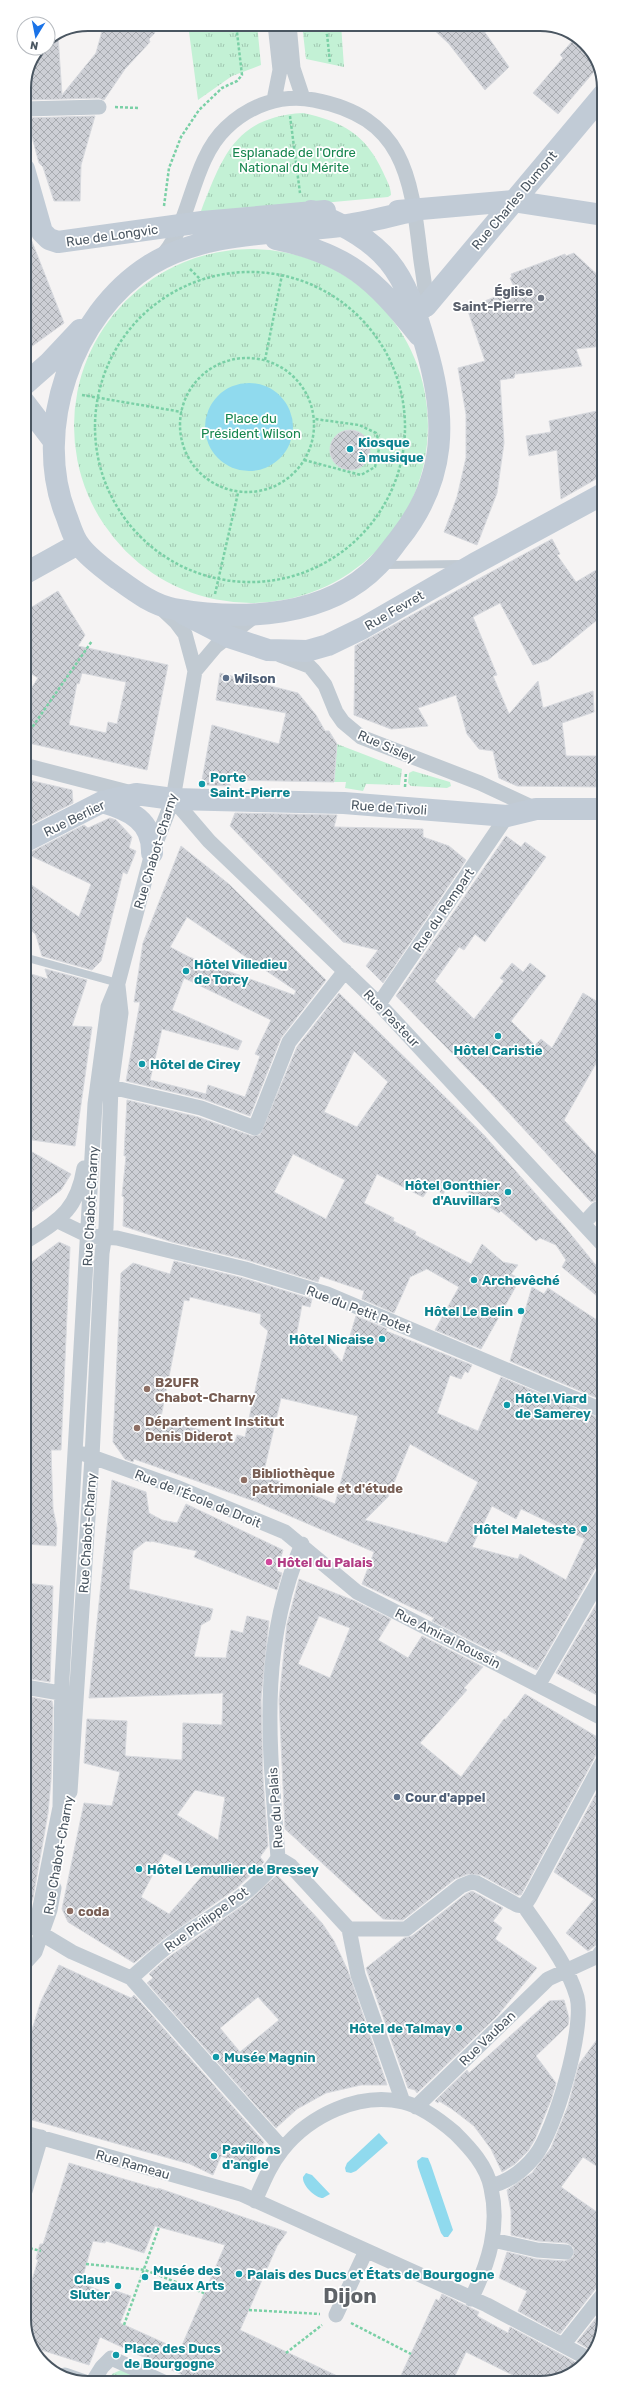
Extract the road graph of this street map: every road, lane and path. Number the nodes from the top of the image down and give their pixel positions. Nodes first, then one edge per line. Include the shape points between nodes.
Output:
1 (237, 31) edge
2 (276, 31) edge
3 (290, 31) edge
4 (327, 31) edge
5 (330, 63) dead end
6 (303, 98) junction
7 (274, 100) junction
8 (597, 102) edge
9 (99, 107) joint
10 (138, 108) dead end
11 (31, 110) edge
12 (290, 114) dead end
13 (31, 196) edge
14 (512, 201) junction
15 (305, 205) junction
16 (413, 211) junction
17 (162, 212) dead end
18 (597, 214) edge
19 (345, 225) junction
20 (179, 226) junction
21 (243, 237) junction
22 (154, 263) junction
23 (186, 264) dead end
24 (282, 275) junction
25 (201, 280) junction
26 (426, 306) junction
27 (97, 314) junction
28 (425, 341) junction
29 (265, 360) junction
30 (31, 378) edge
31 (79, 394) dead end
32 (98, 398) junction
33 (31, 411) edge
34 (182, 412) junction
35 (315, 419) junction
36 (53, 440) junction
37 (304, 460) junction
38 (238, 493) junction
39 (597, 497) edge
40 (78, 544) junction
41 (474, 564) junction
42 (379, 565) junction
43 (31, 570) edge
44 (218, 579) junction
45 (214, 597) dead end
46 (166, 607) junction
47 (256, 615) junction
48 (229, 637) junction
49 (92, 641) dead end
50 (268, 650) junction
51 (195, 671) junction
52 (31, 730) edge
53 (31, 767) edge
54 (406, 768) dead end
55 (405, 791) dead end
56 (136, 794) junction
57 (173, 799) junction
58 (102, 802) junction
59 (536, 809) junction
60 (597, 809) edge
61 (507, 816) junction
62 (31, 838) edge
63 (152, 853) junction
64 (31, 959) edge
65 (345, 971) junction
66 (333, 982) dead end
67 (118, 983) junction
68 (379, 1004) junction
69 (116, 1086) junction
70 (95, 1104) junction
71 (597, 1209) dead end
72 (58, 1221) junction
73 (584, 1223) junction
74 (89, 1236) junction
75 (105, 1237) junction
76 (31, 1238) edge
77 (597, 1238) edge
78 (597, 1408) edge
79 (76, 1451) junction
80 (92, 1457) junction
81 (302, 1544) junction
82 (597, 1584) edge
83 (539, 1684) junction
84 (31, 1688) edge
85 (69, 1695) junction
86 (597, 1715) edge
87 (597, 1773) edge
88 (278, 1858) junction
89 (524, 1906) junction
90 (31, 1924) edge
91 (349, 1929) junction
92 (42, 1934) junction
93 (597, 1954) edge
94 (31, 1956) edge
95 (567, 1970) junction
96 (131, 1978) junction
97 (415, 2102) junction
98 (31, 2134) edge
99 (41, 2137) junction
100 (283, 2149) junction
101 (31, 2171) edge
102 (498, 2184) junction
103 (255, 2201) junction
104 (159, 2227) dead end
105 (493, 2240) junction
106 (31, 2248) edge
107 (41, 2251) dead end
108 (366, 2251) junction
109 (566, 2252) dead end
110 (86, 2264) dead end
111 (145, 2270) junction
112 (204, 2293) dead end
113 (471, 2299) junction
114 (597, 2302) edge
115 (249, 2310) dead end
116 (336, 2315) junction
117 (124, 2325) dead end
118 (563, 2346) junction
119 (286, 2352) dead end
120 (411, 2354) dead end
121 (583, 2356) edge
122 (96, 2376) edge
123 (151, 2376) edge

1 - 17 path via 242,75 237,81 222,88 199,110 181,137 169,168
2 - 7 street via 280,70
3 - 6 street via 293,68
4 - 5 path
6 - 7 street
6 - 16 street via 349,110 379,130 400,157 409,178
7 - 20 street via 237,118 212,144 193,184
8 - 14 main road, Rue Charles Dumont
9 - 10 path
9 - 11 street
12 - 15 path
13 - 20 main road, Rue de Longvic via 42,232 49,239 67,242
14 - 16 main road
14 - 18 main road
14 - 26 main road, Rue Charles Dumont
15 - 16 main road
15 - 19 main road
15 - 20 main road
16 - 19 main road
16 - 26 street
19 - 21 main road
19 - 28 main road via 376,246 394,268 415,307
20 - 22 street via 166,252
21 - 22 main road via 192,246
21 - 28 main road via 302,244 336,258 381,289
22 - 27 main road via 114,294
23 - 25 path
24 - 25 path via 255,272
24 - 29 path
24 - 44 path via 306,282 328,293 354,311 375,334 392,361 402,391 406,422 404,453 396,483 382,511 363,536 338,556 311,570 281,580 250,582
25 - 32 path via 160,301 126,334 104,375
26 - 28 street
27 - 30 main road
27 - 36 main road via 72,360
28 - 42 main road via 439,412 439,442 435,467 416,517
29 - 34 path via 235,358 206,371 184,399
29 - 35 path via 291,374 308,395
31 - 32 path
32 - 34 path
32 - 44 path via 95,441 101,470 115,504 142,538 159,552 177,564
33 - 36 main road
34 - 38 path via 179,432 190,463 214,485
35 - 37 path via 310,452
35 - 37 path via 359,425 376,433 380,444 375,467 361,475
36 - 40 main road via 55,483
37 - 38 path via 294,475 272,489
38 - 44 path
39 - 41 main road, Rue Fevret
40 - 43 main road
40 - 46 main road via 112,575
41 - 42 lane
41 - 50 main road, Rue Fevret via 363,628 328,645 307,651
42 - 47 main road via 341,592 319,602 294,610
44 - 45 path
46 - 47 main road
46 - 48 main road, Rue Fevret
46 - 51 street, Rue Chabot-Charny via 185,634
47 - 48 street
48 - 50 main road, Rue Fevret
48 - 51 street via 216,646
49 - 52 path
50 - 59 street, Rue Sisley via 309,666 325,685 343,722 361,737 480,783
51 - 57 street, Rue Chabot-Charny
53 - 56 street
54 - 55 path
56 - 57 main road, Rue Berlier
56 - 58 main road, Rue Berlier
57 - 61 main road, Rue de Tivoli via 344,803
57 - 63 street, Rue Chabot-Charny
57 - 65 street, Rue Pasteur via 209,841
58 - 62 main road, Rue Berlier
58 - 63 main road via 119,807 141,820 152,841
59 - 60 main road, Rue de Tivoli
59 - 61 main road, Rue de Tivoli
61 - 68 street, Rue du Rempart
63 - 67 street, Rue Chabot-Charny
64 - 67 lane
65 - 68 street, Rue Pasteur
65 - 69 street via 289,1042 255,1128 201,1108
66 - 69 street via 288,1040 254,1124 202,1106
67 - 69 street, Rue Chabot-Charny via 120,1014
67 - 70 street, Rue Chabot-Charny via 108,1007
68 - 73 street, Rue Pasteur
69 - 75 street, Rue Chabot-Charny
70 - 72 street via 80,1192
70 - 74 street, Rue Chabot-Charny
70 - 75 street, Rue Chabot-Charny via 102,1116 104,1133 99,1221
71 - 73 street
72 - 74 street
72 - 76 street
73 - 77 street, Rue Pasteur
74 - 75 street, Rue du Petit Potet
74 - 79 street, Rue Chabot-Charny
75 - 78 street, Rue du Petit Potet via 245,1269 327,1294
75 - 80 street, Rue Chabot-Charny via 102,1253
79 - 80 street, Rue Chabot-Charny
79 - 85 street, Rue Chabot-Charny
80 - 81 street, Rue de l'École de Droit via 176,1487 278,1529
80 - 85 street, Rue Chabot-Charny
81 - 83 street, Rue Amiral Roussin via 357,1592
81 - 88 street, Rue du Palais via 284,1595 272,1659 269,1726
82 - 83 street
83 - 86 street, Rue Amiral Roussin
84 - 85 street
85 - 92 street, Rue Chabot-Charny via 68,1811 50,1910
87 - 89 street
88 - 91 street, Rue du Palais via 291,1866
88 - 96 street, Rue Philippe Pot via 270,1871 225,1908 170,1944
89 - 91 street via 471,1882 461,1886 406,1930
89 - 95 street
90 - 92 street
91 - 97 street via 358,1975 397,2086
92 - 94 street, Rue Chabot-Charny
92 - 96 street via 72,1952
93 - 95 street, Rue Vauban
95 - 97 street, Rue Vauban via 548,1980
95 - 102 street via 577,1998 578,2037 545,2140 526,2166
96 - 100 street
97 - 100 street via 370,2100 346,2105 324,2115
97 - 102 street via 445,2124 467,2145
98 - 99 street, Rue Rameau
99 - 101 street
99 - 103 street, Rue Rameau via 241,2194
100 - 103 street
102 - 105 street
103 - 108 street, Rue Rameau
104 - 111 path
105 - 109 street via 537,2250
105 - 113 street via 484,2272
106 - 107 path
108 - 113 street, Rue Rameau
108 - 116 street
110 - 111 path
111 - 112 path
111 - 117 path
113 - 118 street, Rue Rameau
114 - 118 street
115 - 116 path
116 - 119 path
116 - 120 path
118 - 121 street, Rue Rameau
122 - 123 street via 111,2358

